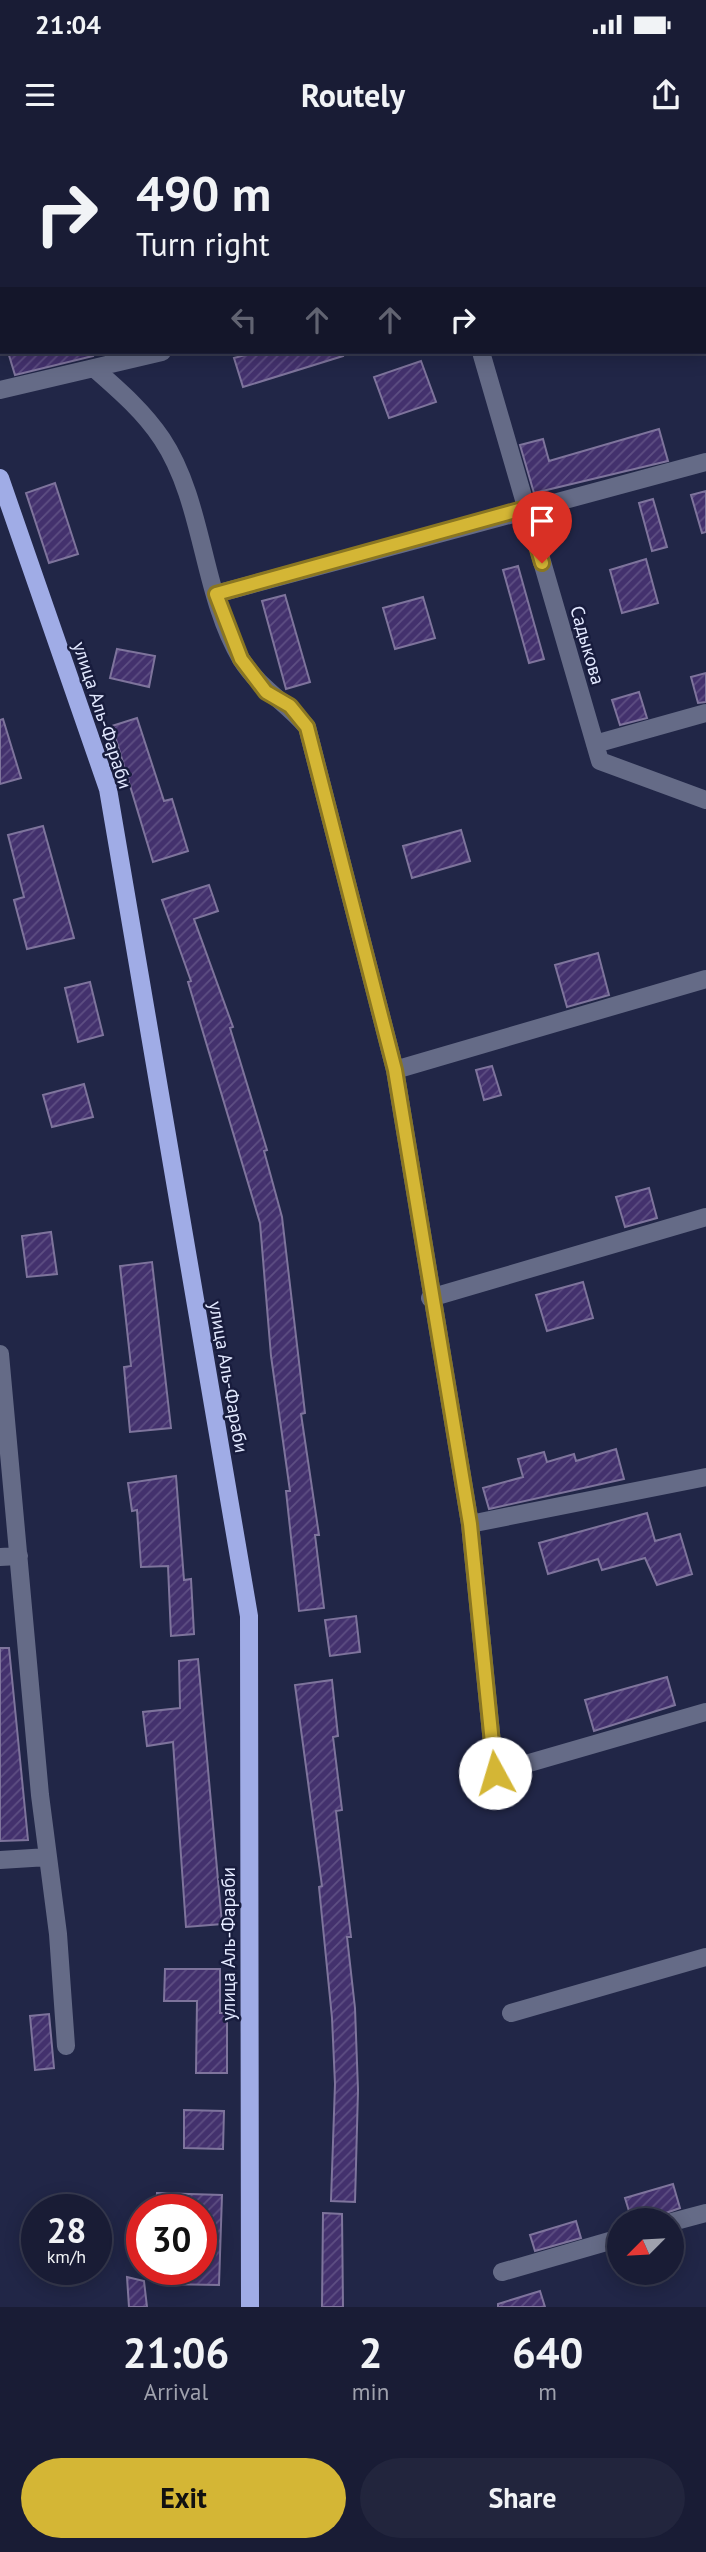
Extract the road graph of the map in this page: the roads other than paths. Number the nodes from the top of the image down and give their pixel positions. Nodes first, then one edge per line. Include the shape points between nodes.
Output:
1 (155, 354) edge
2 (482, 354) edge
3 (96, 370) junction
4 (0, 390) edge
5 (706, 462) edge
6 (0, 478) edge
7 (526, 508) junction
8 (216, 594) junction
9 (706, 713) edge
10 (595, 744) junction
11 (706, 800) edge
12 (706, 979) edge
13 (395, 1070) junction
14 (706, 1217) edge
15 (430, 1298) junction
16 (0, 1354) edge
17 (706, 1477) edge
18 (470, 1524) junction
19 (19, 1556) junction
20 (0, 1557) edge
21 (706, 1712) edge
22 (48, 1857) junction
23 (0, 1860) edge
24 (706, 1957) edge
25 (511, 2014) dead end
26 (66, 2046) dead end
27 (706, 2213) edge
28 (684, 2219) edge
29 (607, 2242) edge
30 (502, 2272) dead end
31 (250, 2307) edge

1 - 3 street
2 - 7 street, Садыкова
3 - 4 street
3 - 8 street via 138,407 163,441 179,473
5 - 7 street
6 - 31 main road, улица Аль-Фараби via 108,789 249,1616
7 - 8 street
7 - 10 street, Садыкова
8 - 13 street via 241,659 266,692 290,706 307,727
9 - 10 street
10 - 11 street, Садыкова via 600,761
12 - 13 street
13 - 15 street
14 - 15 street
15 - 18 street
16 - 19 street
17 - 18 street
18 - 21 street via 495,1773
19 - 20 street
19 - 22 street
22 - 23 street
22 - 26 street
24 - 25 street
27 - 28 street
29 - 30 street

